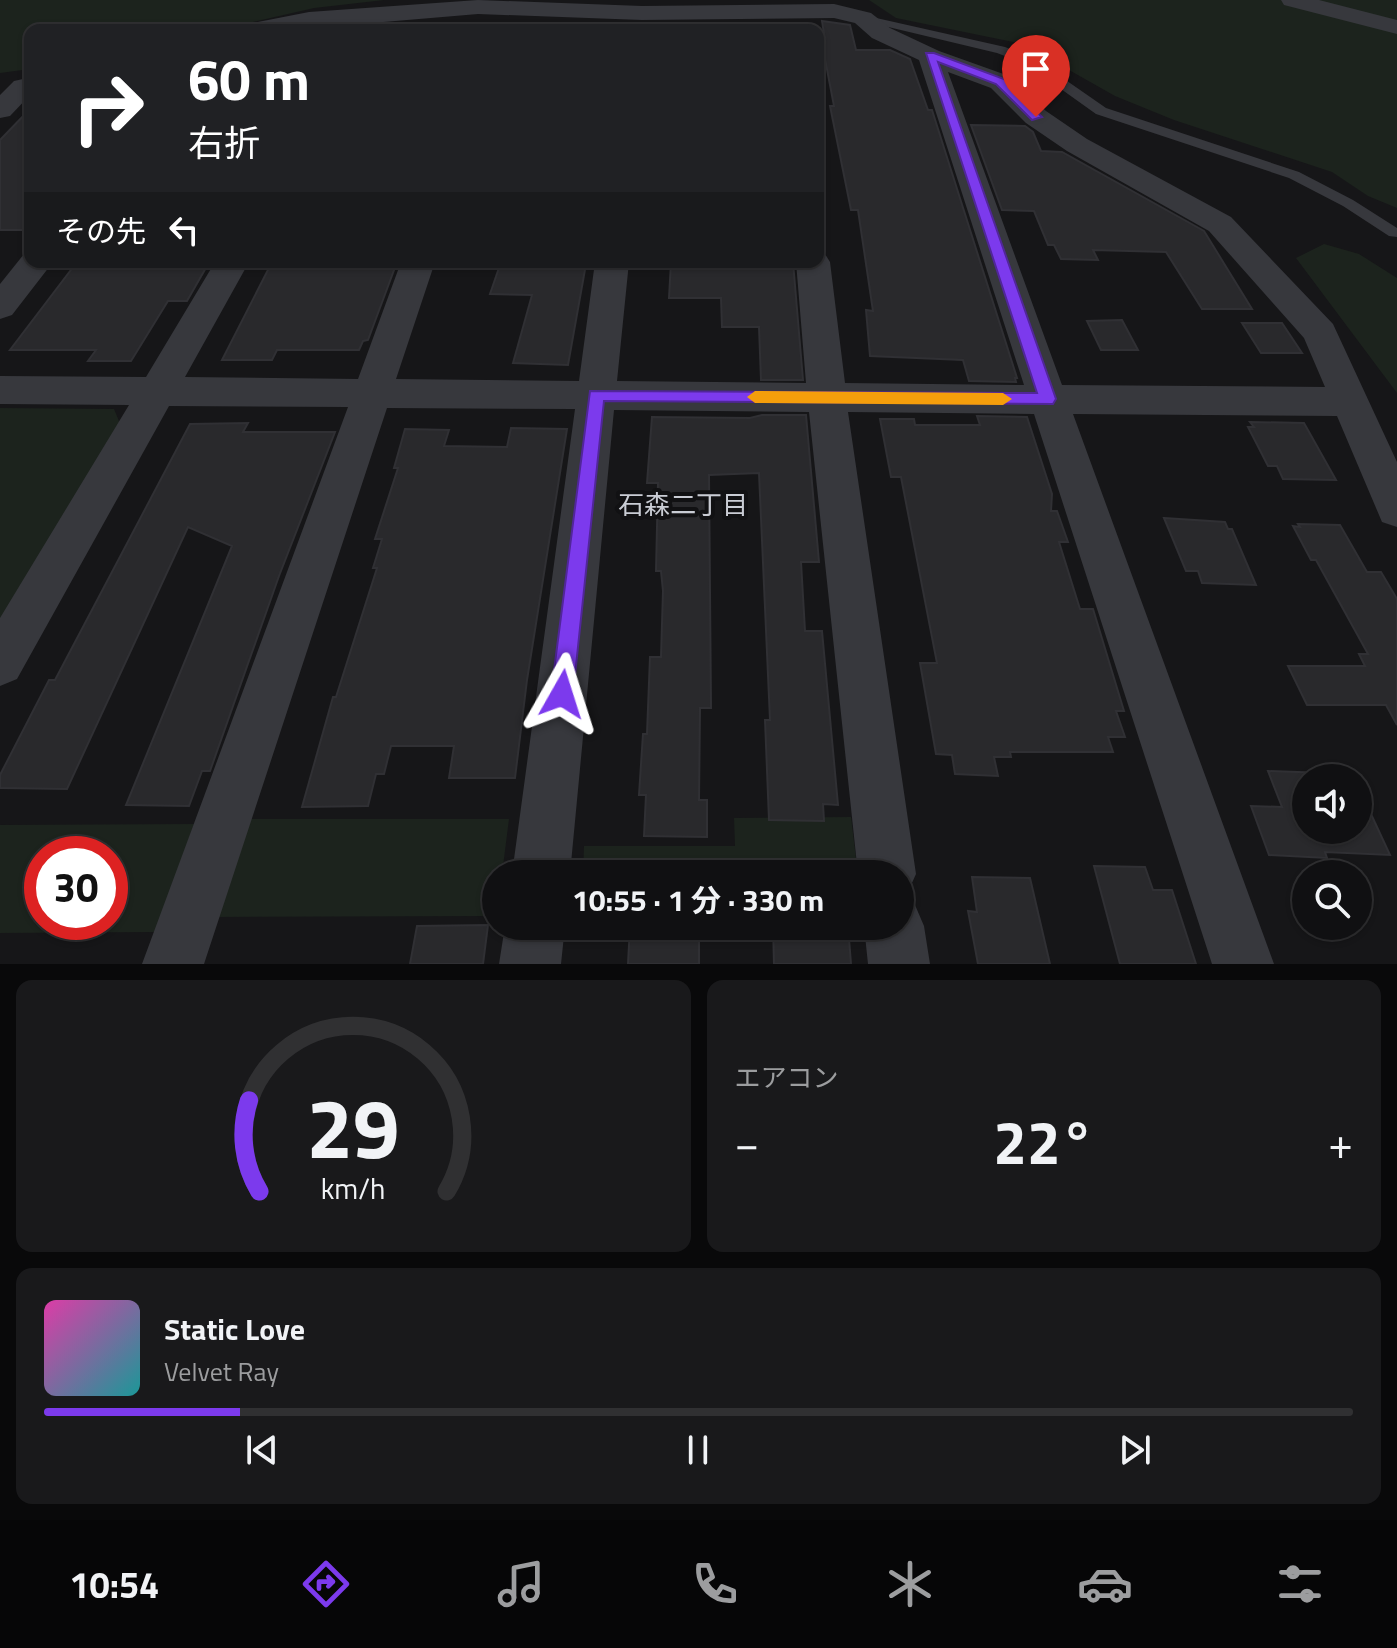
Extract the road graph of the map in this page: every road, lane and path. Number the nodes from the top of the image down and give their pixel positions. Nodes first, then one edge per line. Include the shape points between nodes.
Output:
1 (1292, 0) edge
2 (387, 15) edge
3 (863, 18) junction
4 (504, 19) edge
5 (788, 20) edge
6 (641, 21) edge
7 (283, 24) edge
8 (1397, 27) edge
9 (930, 56) junction
10 (18, 88) edge
11 (0, 110) edge
12 (1394, 233) dead end
13 (31, 268) edge
14 (229, 268) edge
15 (416, 268) edge
16 (611, 268) edge
17 (814, 268) edge
18 (0, 307) edge
19 (0, 390) edge
20 (157, 391) junction
21 (372, 393) junction
22 (596, 395) junction
23 (827, 398) junction
24 (1047, 399) junction
25 (1349, 402) junction
26 (1397, 509) edge
27 (0, 663) edge
28 (543, 860) edge
29 (885, 860) edge
30 (533, 940) edge
31 (896, 940) edge
32 (173, 964) edge
33 (530, 964) edge
34 (899, 964) edge
35 (1243, 964) edge

1 - 8 street
2 - 4 street
2 - 7 street
3 - 5 street via 834,11
3 - 9 street via 881,33
3 - 12 lane via 1030,61 1101,111 1294,175
4 - 6 street
5 - 6 street
9 - 24 street
9 - 25 street via 1000,82 1036,117 1077,145 1220,224 1320,333
10 - 11 street
13 - 18 street
14 - 20 street
15 - 21 street
16 - 22 street
17 - 23 street
19 - 20 street
20 - 21 street
20 - 27 street
21 - 22 street
21 - 32 street
22 - 23 street
22 - 28 street
23 - 24 street
23 - 29 street
24 - 25 street
24 - 35 street
25 - 26 street
30 - 33 street
31 - 34 street

